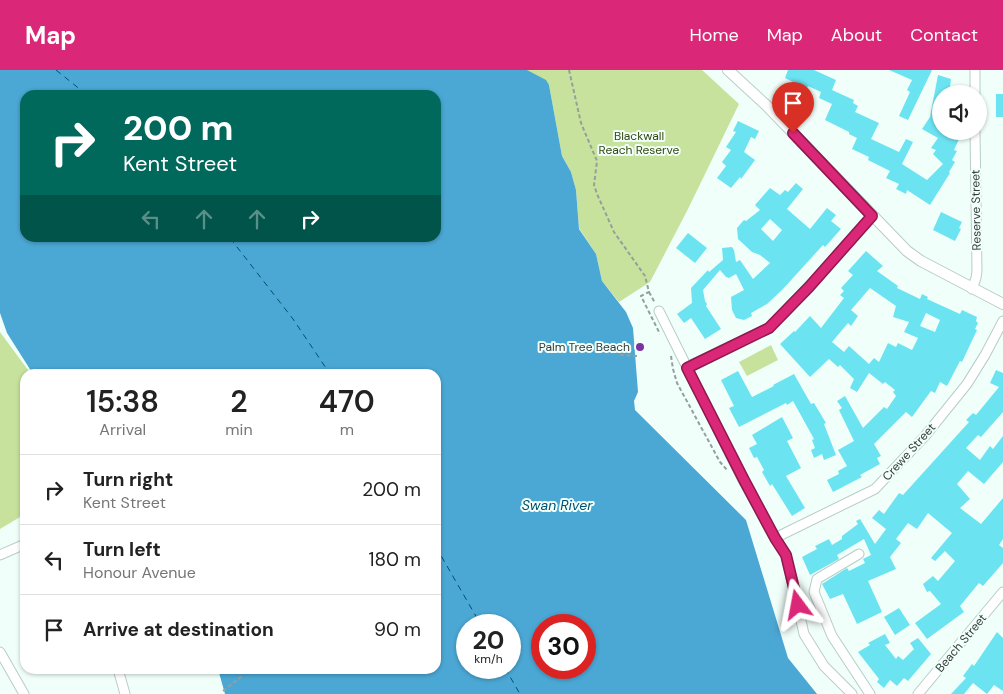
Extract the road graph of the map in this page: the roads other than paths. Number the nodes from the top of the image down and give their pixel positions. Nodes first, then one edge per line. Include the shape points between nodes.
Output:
1 (728, 70) edge
2 (975, 70) edge
3 (975, 85) edge
4 (975, 140) edge
5 (872, 216) junction
6 (972, 289) junction
7 (1003, 304) edge
8 (658, 311) road end
9 (1003, 321) edge
10 (687, 368) junction
11 (775, 538) junction
12 (20, 546) edge
13 (859, 554) dead end
14 (0, 555) edge
15 (1003, 592) edge
16 (0, 652) edge
17 (119, 674) edge
18 (24, 694) edge
19 (125, 694) edge
20 (852, 694) edge
21 (870, 694) edge
22 (918, 694) edge

1 - 5 street
2 - 3 street
4 - 6 street, Reserve Street via 977,271
5 - 6 street via 920,261
5 - 10 street via 769,328
6 - 7 street
8 - 10 street
9 - 11 street, Crewe Street via 967,384 875,489
10 - 11 street
11 - 20 street via 786,555 804,634 824,666
12 - 14 street
13 - 21 street via 817,578 814,592 832,636
15 - 22 street, Beach Street
16 - 18 street
17 - 19 street

